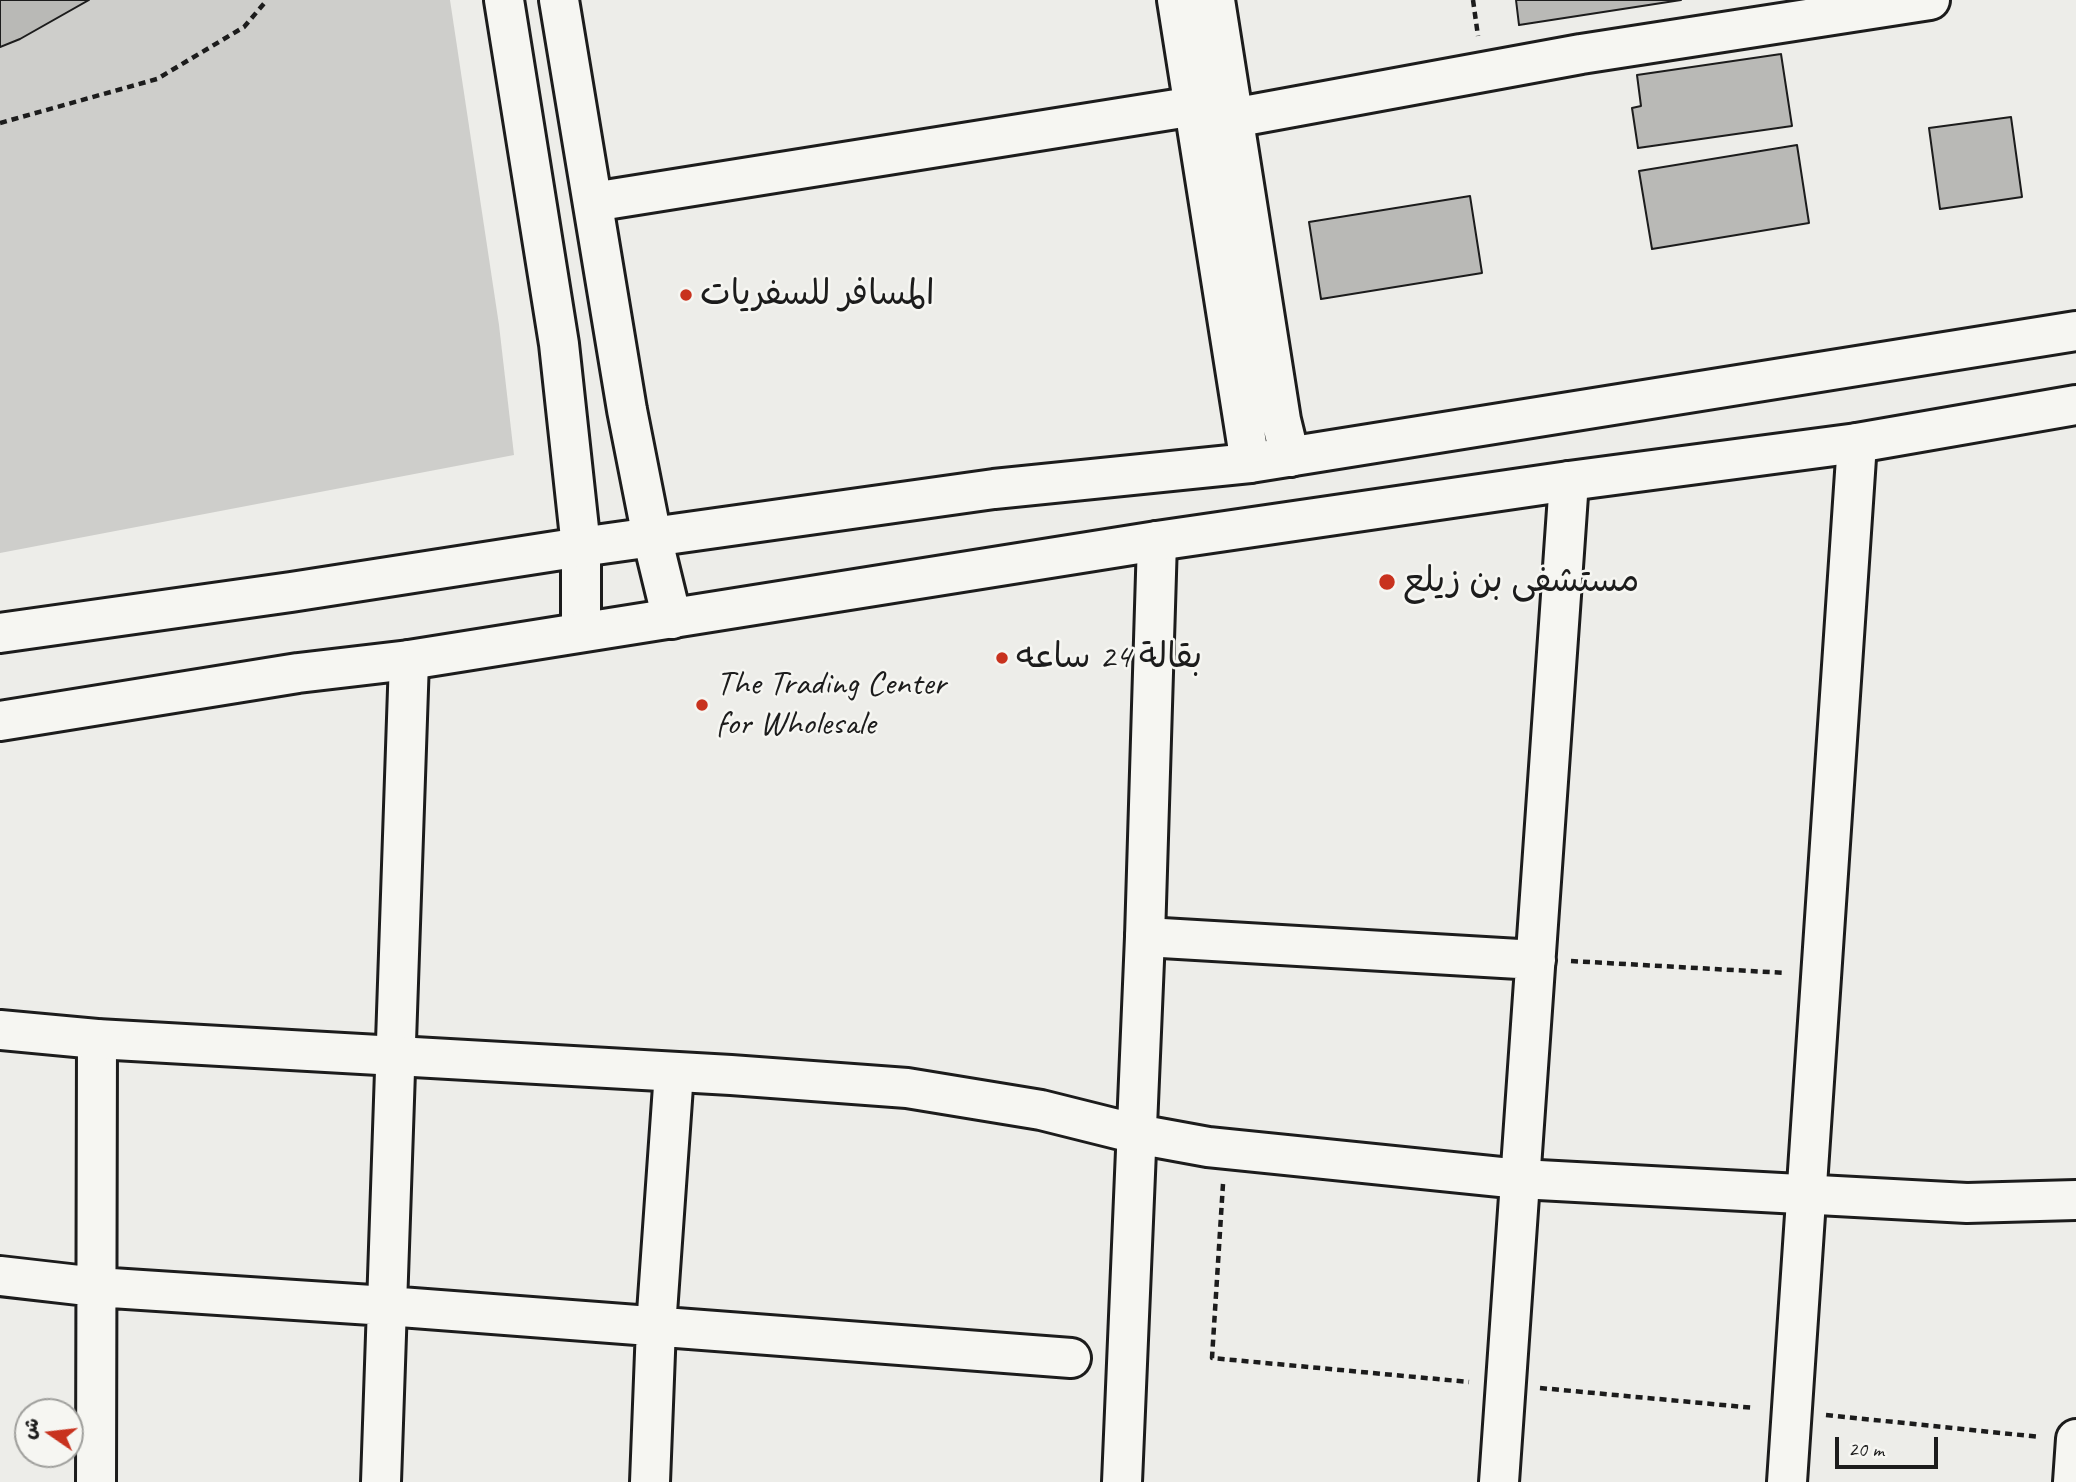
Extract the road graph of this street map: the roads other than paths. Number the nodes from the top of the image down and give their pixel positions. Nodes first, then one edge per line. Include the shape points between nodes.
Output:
1 (504, 0) edge
2 (559, 0) edge
3 (1177, 0) edge
4 (1214, 0) edge
5 (1930, 0) edge
6 (1195, 106) junction
7 (1233, 118) junction
8 (593, 202) junction
9 (2076, 331) edge
10 (2076, 405) edge
11 (1857, 443) junction
12 (1290, 457) junction
13 (1250, 463) junction
14 (1569, 481) junction
15 (652, 537) junction
16 (1157, 541) junction
17 (581, 547) junction
18 (672, 619) junction
19 (581, 632) junction
20 (0, 634) edge
21 (409, 660) junction
22 (0, 721) edge
23 (1145, 937) junction
24 (1536, 960) junction
25 (0, 1030) edge
26 (97, 1039) junction
27 (395, 1056) junction
28 (674, 1072) junction
29 (1137, 1134) junction
30 (1520, 1179) junction
31 (1807, 1194) junction
32 (2076, 1199) edge
33 (0, 1276) edge
34 (96, 1287) junction
35 (387, 1306) junction
36 (656, 1327) junction
37 (1071, 1358) dead end
38 (2076, 1439) edge
39 (96, 1482) edge
40 (381, 1482) edge
41 (650, 1482) edge
42 (1122, 1482) edge
43 (1499, 1482) edge
44 (1787, 1482) edge
45 (2073, 1482) edge

1 - 17 street via 559,344
2 - 8 street
3 - 6 street
4 - 7 street
5 - 7 street via 1581,54
6 - 7 street
6 - 8 street
6 - 13 street
7 - 12 street
8 - 15 street
9 - 12 street
10 - 11 street
11 - 14 street
11 - 31 street
12 - 13 street
13 - 15 street via 995,489
14 - 16 street
14 - 24 street
15 - 17 street
15 - 18 street
16 - 18 street
16 - 23 street
17 - 19 street
17 - 20 street
18 - 19 street
19 - 21 street
21 - 22 street
21 - 27 street
23 - 24 street
23 - 29 street
24 - 30 street
25 - 26 street
26 - 27 street
26 - 34 street
27 - 28 street
27 - 35 street
28 - 29 street via 907,1088 1041,1110
28 - 36 street
29 - 30 street via 1226,1148
29 - 42 street
30 - 31 street
30 - 43 street
31 - 32 street via 1967,1203
31 - 44 street
33 - 34 street
34 - 35 street
34 - 39 street
35 - 36 street
35 - 40 street
36 - 37 street
36 - 41 street
38 - 45 street

